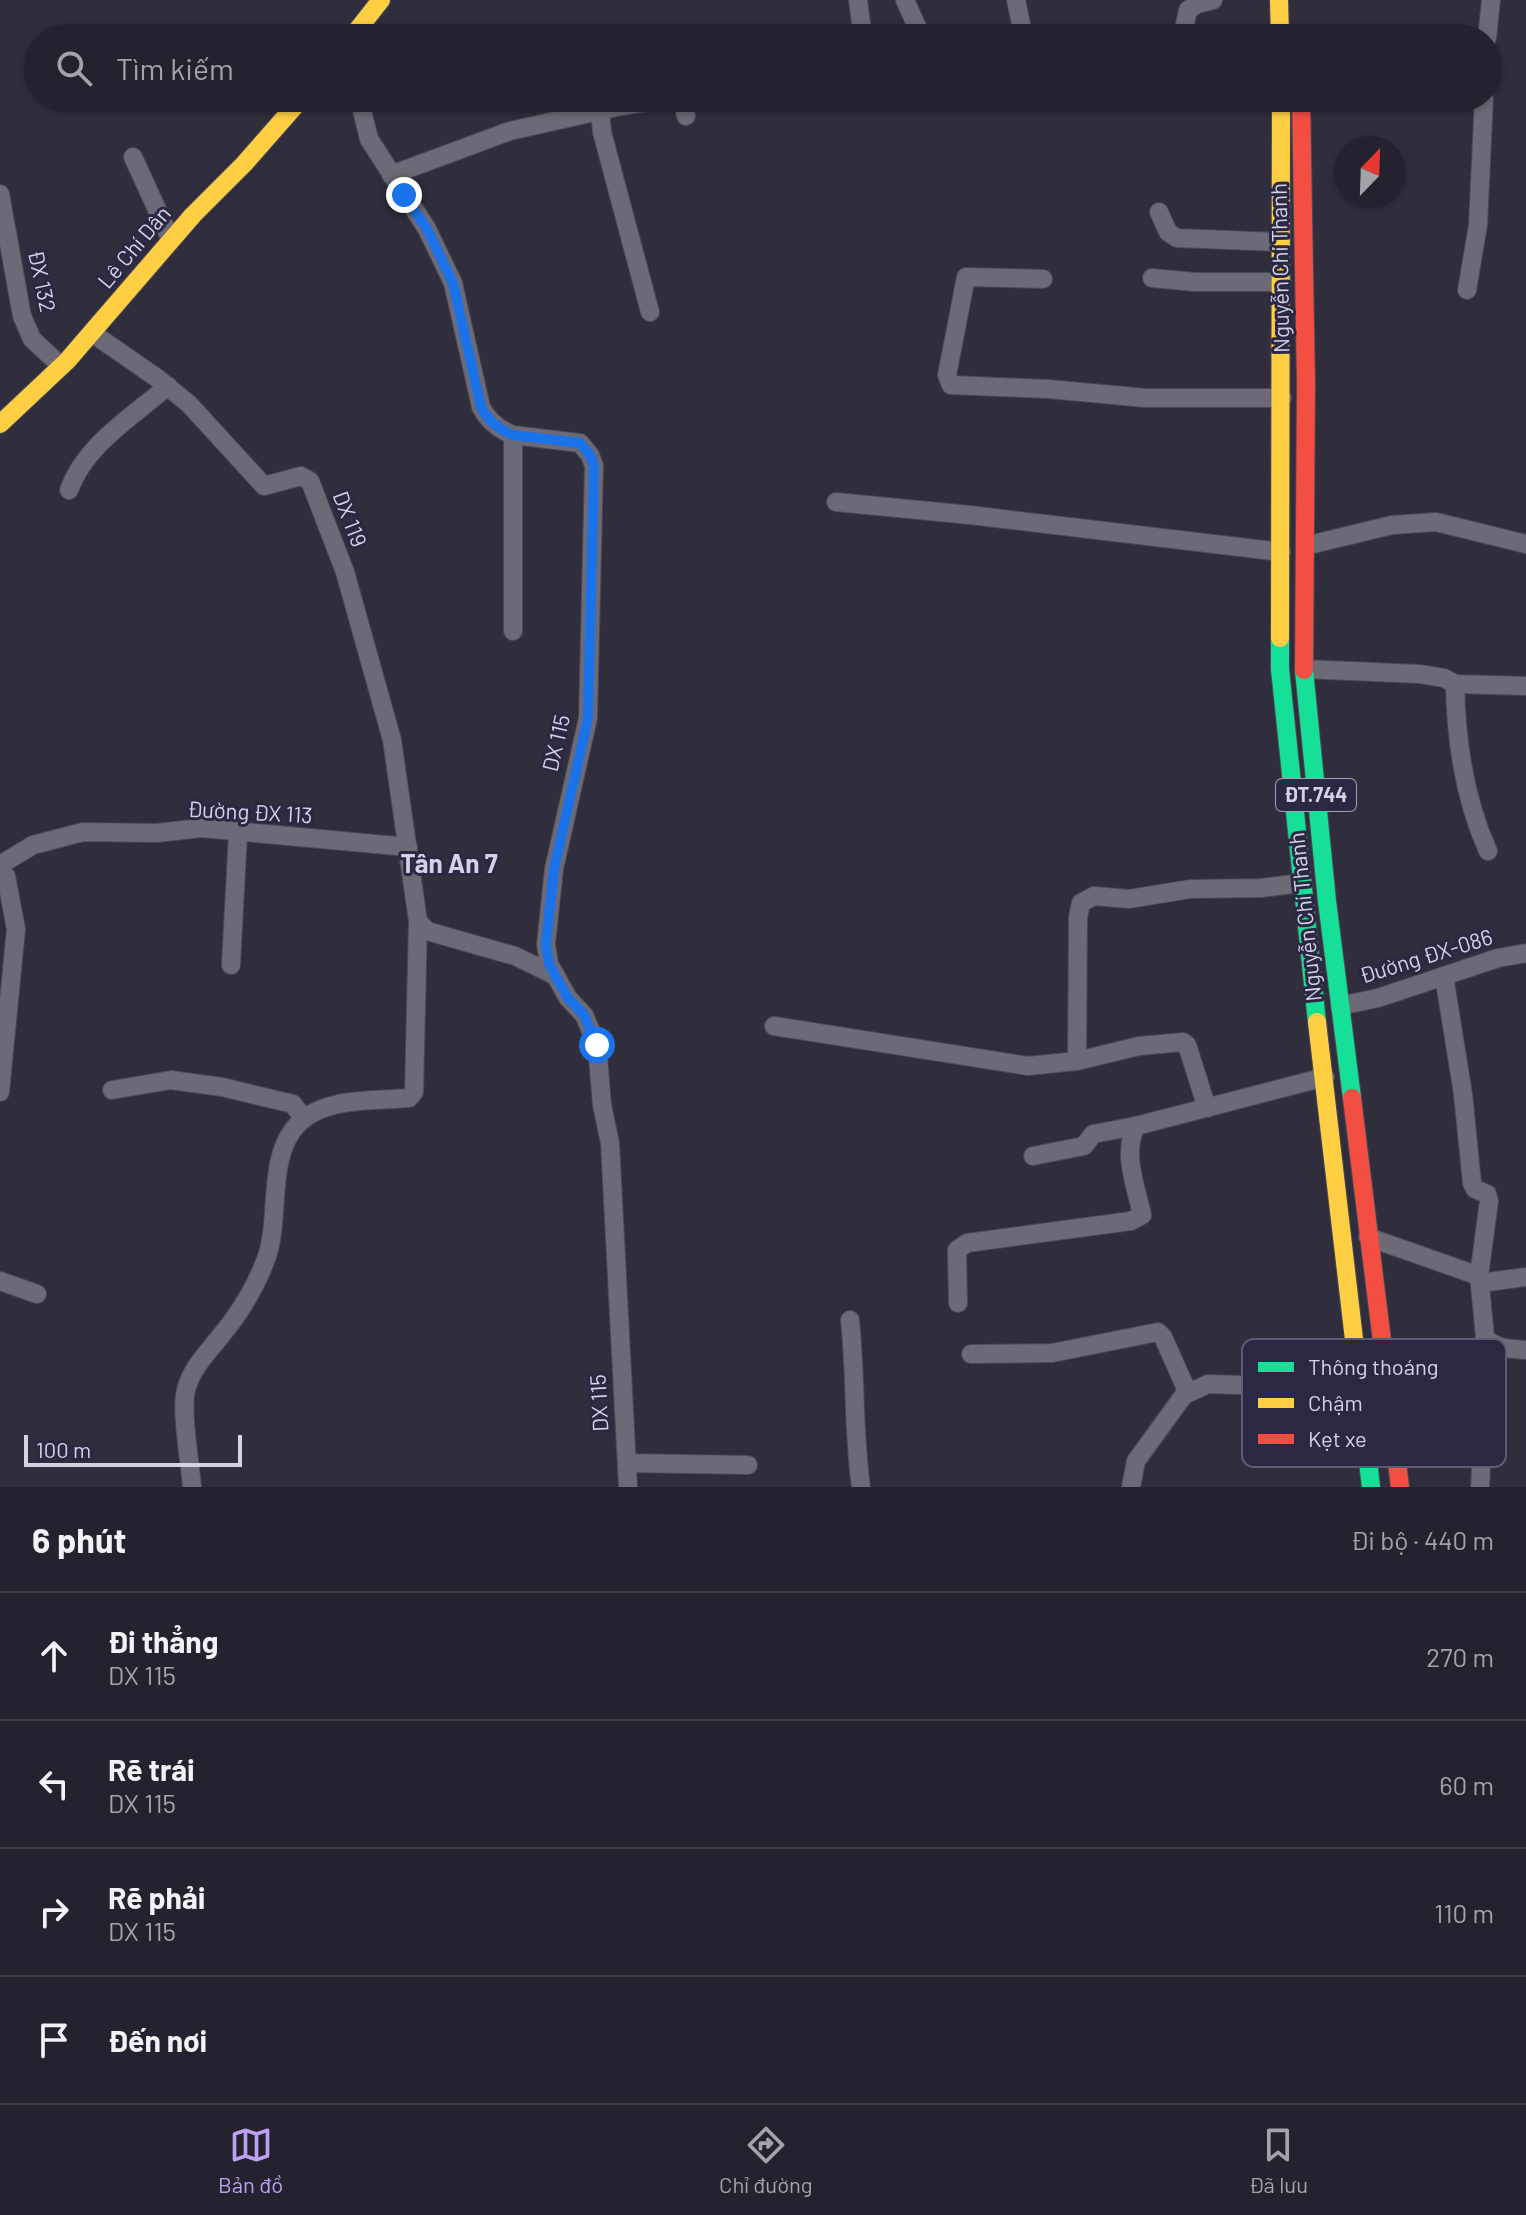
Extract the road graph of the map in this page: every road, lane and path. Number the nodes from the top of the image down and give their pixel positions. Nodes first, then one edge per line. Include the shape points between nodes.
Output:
1 (381, 0) edge
2 (858, 0) edge
3 (905, 0) edge
4 (1016, 0) edge
5 (1213, 0) edge
6 (1279, 0) edge
7 (1491, 0) edge
8 (362, 24) edge
9 (861, 24) edge
10 (916, 24) edge
11 (1021, 24) edge
12 (1185, 24) edge
13 (1280, 24) edge
14 (1488, 24) edge
15 (290, 112) edge
16 (362, 112) edge
17 (596, 112) edge
18 (600, 112) edge
19 (685, 112) edge
20 (1281, 112) edge
21 (1301, 112) edge
22 (1483, 112) edge
23 (686, 116) dead end
24 (133, 157) dead end
25 (391, 175) junction
26 (0, 194) edge
27 (1159, 212) dead end
28 (171, 240) junction
29 (1281, 242) junction
30 (1152, 278) dead end
31 (1043, 279) dead end
32 (1282, 282) junction
33 (1467, 290) dead end
34 (650, 312) dead end
35 (92, 333) junction
36 (61, 366) junction
37 (168, 386) junction
38 (1282, 398) junction
39 (0, 424) edge
40 (513, 435) junction
41 (69, 490) dead end
42 (836, 502) dead end
43 (1526, 544) edge
44 (1305, 546) junction
45 (1281, 552) junction
46 (513, 631) dead end
47 (1280, 669) junction
48 (1304, 669) junction
49 (1455, 684) junction
50 (1526, 686) edge
51 (238, 833) junction
52 (408, 847) junction
53 (1488, 851) dead end
54 (0, 868) edge
55 (1301, 883) junction
56 (418, 921) junction
57 (1526, 953) edge
58 (231, 965) dead end
59 (556, 976) junction
60 (1444, 976) junction
61 (1340, 1006) junction
62 (774, 1026) dead end
63 (1077, 1061) junction
64 (1325, 1077) junction
65 (112, 1090) dead end
66 (0, 1092) edge
67 (1207, 1108) junction
68 (304, 1119) junction
69 (1136, 1126) junction
70 (1033, 1156) dead end
71 (1368, 1237) junction
72 (1342, 1240) junction
73 (1526, 1277) edge
74 (1480, 1280) junction
75 (0, 1281) edge
76 (37, 1294) dead end
77 (958, 1303) dead end
78 (850, 1320) dead end
79 (1485, 1337) edge
80 (1355, 1339) edge
81 (1381, 1339) edge
82 (1506, 1348) edge
83 (1526, 1350) edge
84 (971, 1354) dead end
85 (1242, 1385) edge
86 (1188, 1393) junction
87 (627, 1463) junction
88 (748, 1465) dead end
89 (1369, 1467) edge
90 (1397, 1467) edge
91 (1482, 1467) edge
92 (192, 1487) edge
93 (628, 1487) edge
94 (861, 1487) edge
95 (1131, 1487) edge
96 (1371, 1487) edge
97 (1400, 1487) edge
98 (1480, 1487) edge

1 - 8 main road
2 - 9 street
3 - 10 street
4 - 11 street
5 - 12 street via 1188,10
6 - 13 main road
7 - 14 street
15 - 28 main road, Lê Chí Dân
16 - 25 street via 369,139
17 - 25 street via 510,131
18 - 34 street
19 - 23 street
20 - 29 main road, Nguyễn Chí Thanh / ĐT.744
21 - 44 main road, Nguyễn Chí Thanh / ĐT.744
22 - 33 street via 1478,225
24 - 28 street
25 - 40 street via 427,229 453,283 486,418
26 - 36 street, ĐX 132 via 22,316 32,339
27 - 29 street via 1177,238
28 - 35 main road, Lê Chí Dân
29 - 32 main road, Nguyễn Chí Thanh / ĐT.744
30 - 32 street
31 - 38 street via 966,277 947,375 951,385 1146,398
32 - 38 main road, Nguyễn Chí Thanh / ĐT.744
35 - 36 main road, Lê Chí Dân
35 - 37 street, DX 119
36 - 39 main road, Lê Chí Dân
37 - 41 street via 87,458
37 - 52 street, DX 119 via 264,486 301,476 310,481 345,572 392,740
38 - 45 main road, Nguyễn Chí Thanh / ĐT.744
40 - 46 street
40 - 59 street, DX 115 via 580,443 594,466 588,718 554,869 546,944
42 - 45 street
43 - 44 street via 1436,522 1392,525
44 - 48 main road, Nguyễn Chí Thanh / ĐT.744
45 - 47 main road, Nguyễn Chí Thanh / ĐT.744
47 - 48 main road
47 - 55 main road, Nguyễn Chí Thanh / ĐT.744
48 - 49 street via 1420,674
48 - 61 main road, Nguyễn Chí Thanh / ĐT.744
49 - 50 street
49 - 53 street via 1460,761 1475,824
51 - 52 street, Đường ĐX 113
51 - 54 street, Đường ĐX 113 via 201,828 83,832 33,845
51 - 58 street
52 - 56 street
54 - 66 street via 16,929
55 - 63 street via 1190,889 1129,899 1094,896 1081,903
55 - 64 main road, Nguyễn Chí Thanh / ĐT.744
56 - 59 street via 427,931 515,956
56 - 68 street via 414,1092 409,1098 335,1105
57 - 60 street, Đường ĐX-086
59 - 87 street, DX 115 via 584,1015 597,1045 610,1143
60 - 61 street, Đường ĐX-086
60 - 74 street via 1472,1183 1489,1201
61 - 71 main road, Nguyễn Chí Thanh / ĐT.744
62 - 63 street via 1014,1065
63 - 67 street via 1183,1042
64 - 67 street
64 - 72 main road, Nguyễn Chí Thanh / ĐT.744
65 - 68 street via 171,1080 222,1087 293,1104
67 - 69 street
68 - 92 street via 285,1144 261,1273 191,1376 185,1396
69 - 70 street via 1093,1134 1084,1146
69 - 77 street via 1128,1151 1142,1215 1131,1221 967,1243 957,1250
71 - 72 main road
71 - 74 street
71 - 81 main road, Nguyễn Chí Thanh / ĐT.744
72 - 80 main road, Nguyễn Chí Thanh / ĐT.744
73 - 74 street
74 - 79 street
75 - 76 street
78 - 94 street
82 - 83 street
84 - 86 street via 1052,1353 1158,1332
85 - 86 street via 1208,1384
86 - 95 street via 1136,1461
87 - 88 street
87 - 93 street, DX 115
89 - 96 main road, Nguyễn Chí Thanh / ĐT.744
90 - 97 main road, Nguyễn Chí Thanh / ĐT.744
91 - 98 street

